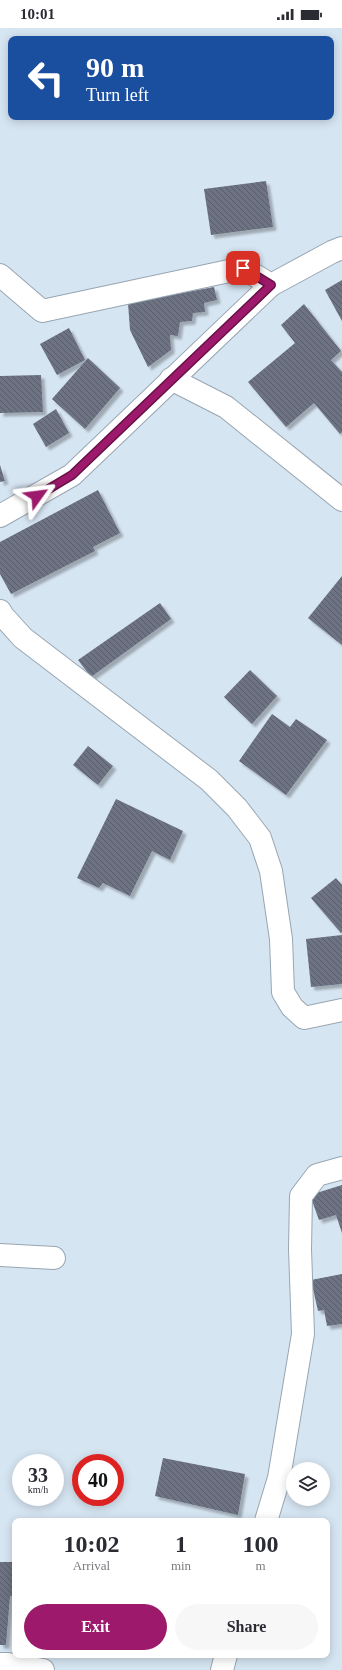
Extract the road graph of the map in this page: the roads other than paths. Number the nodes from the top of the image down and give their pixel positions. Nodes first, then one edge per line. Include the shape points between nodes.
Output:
1 (342, 248) edge
2 (0, 275) edge
3 (271, 285) junction
4 (171, 380) junction
5 (342, 500) edge
6 (0, 516) edge
7 (0, 611) edge
8 (342, 1010) edge
9 (342, 1168) edge
10 (0, 1255) edge
11 (54, 1258) dead end
12 (267, 1518) edge
13 (225, 1658) edge
14 (0, 1664) edge
15 (43, 1670) edge
16 (222, 1670) edge

1 - 3 street
2 - 3 street via 42,311 243,268
3 - 4 street
4 - 5 street via 226,407
4 - 6 street via 72,475
7 - 8 street via 23,638 208,780 237,808 260,838 271,870 281,939 283,992 292,1007 304,1018
9 - 12 street via 317,1175 301,1196 302,1334 279,1478
10 - 11 street
13 - 16 street
14 - 15 street

